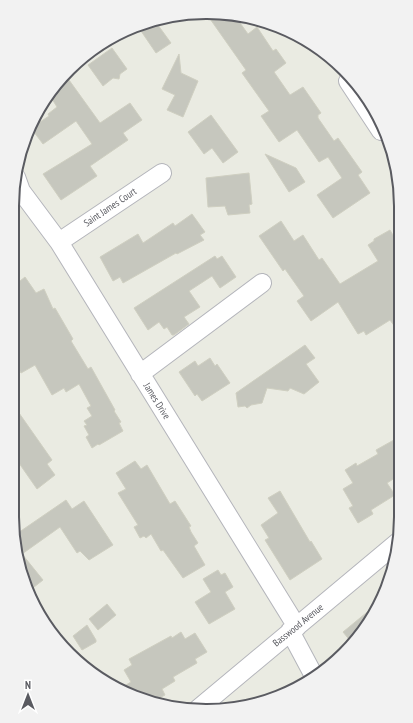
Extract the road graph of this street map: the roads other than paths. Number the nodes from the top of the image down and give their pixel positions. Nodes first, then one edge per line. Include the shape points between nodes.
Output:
1 (162, 172) dead end
2 (20, 187) edge
3 (59, 242) junction
4 (262, 283) dead end
5 (140, 374) junction
6 (391, 548) edge
7 (294, 629) junction
8 (312, 671) edge
9 (203, 704) edge

1 - 3 street, Saint James Court
2 - 3 street, James Drive
3 - 5 street, James Drive
4 - 5 street
5 - 7 street, James Drive
6 - 7 street, Basswood Avenue
7 - 8 street, James Drive
7 - 9 street, Basswood Avenue

